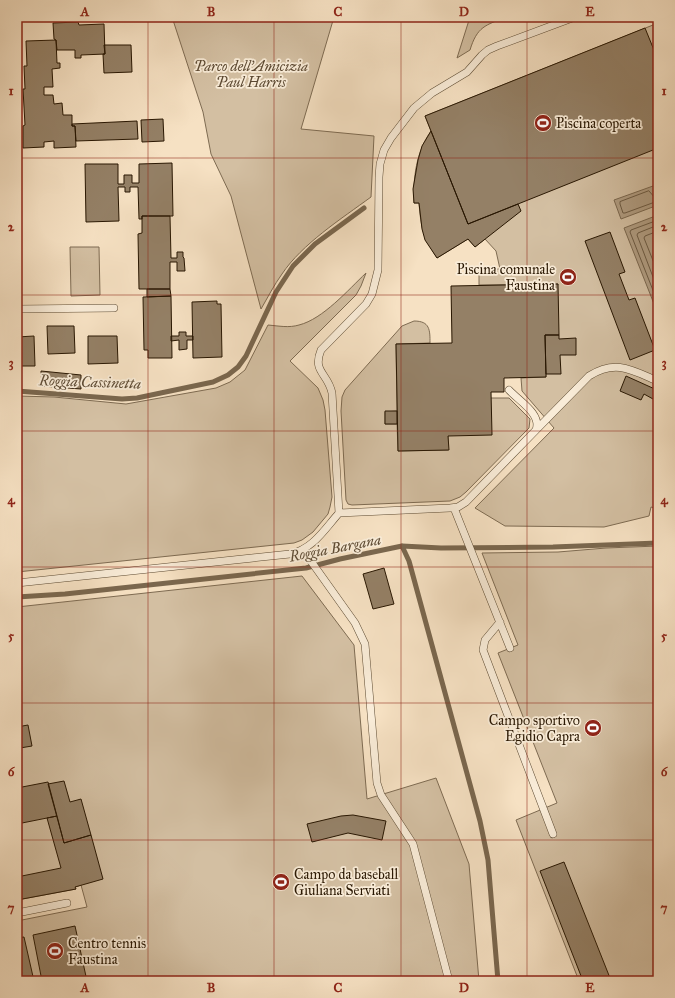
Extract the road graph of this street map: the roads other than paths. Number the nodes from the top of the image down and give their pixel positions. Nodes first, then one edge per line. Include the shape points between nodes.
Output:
1 (576, 17) edge
2 (114, 308) dead end
3 (17, 309) edge
4 (655, 380) dead end
5 (509, 390) dead end
6 (536, 430) junction
7 (454, 508) junction
8 (339, 513) junction
9 (303, 550) junction
10 (17, 583) edge
11 (500, 622) junction
12 (510, 648) dead end
13 (553, 834) dead end
14 (67, 903) dead end
15 (17, 913) edge
16 (449, 981) edge

1 - 8 lane via 488,50 467,72 422,100 384,150 379,177 376,283 366,304 321,350 317,364 330,384 332,393
2 - 3 lane
4 - 6 lane via 622,367 598,370
5 - 6 lane via 534,415 538,422
6 - 7 lane via 466,502
7 - 8 lane
7 - 11 lane
8 - 9 lane
9 - 10 lane via 290,554
9 - 16 lane via 355,623 365,644 376,783 413,844
11 - 12 lane
11 - 13 lane via 485,640 483,650
14 - 15 lane

